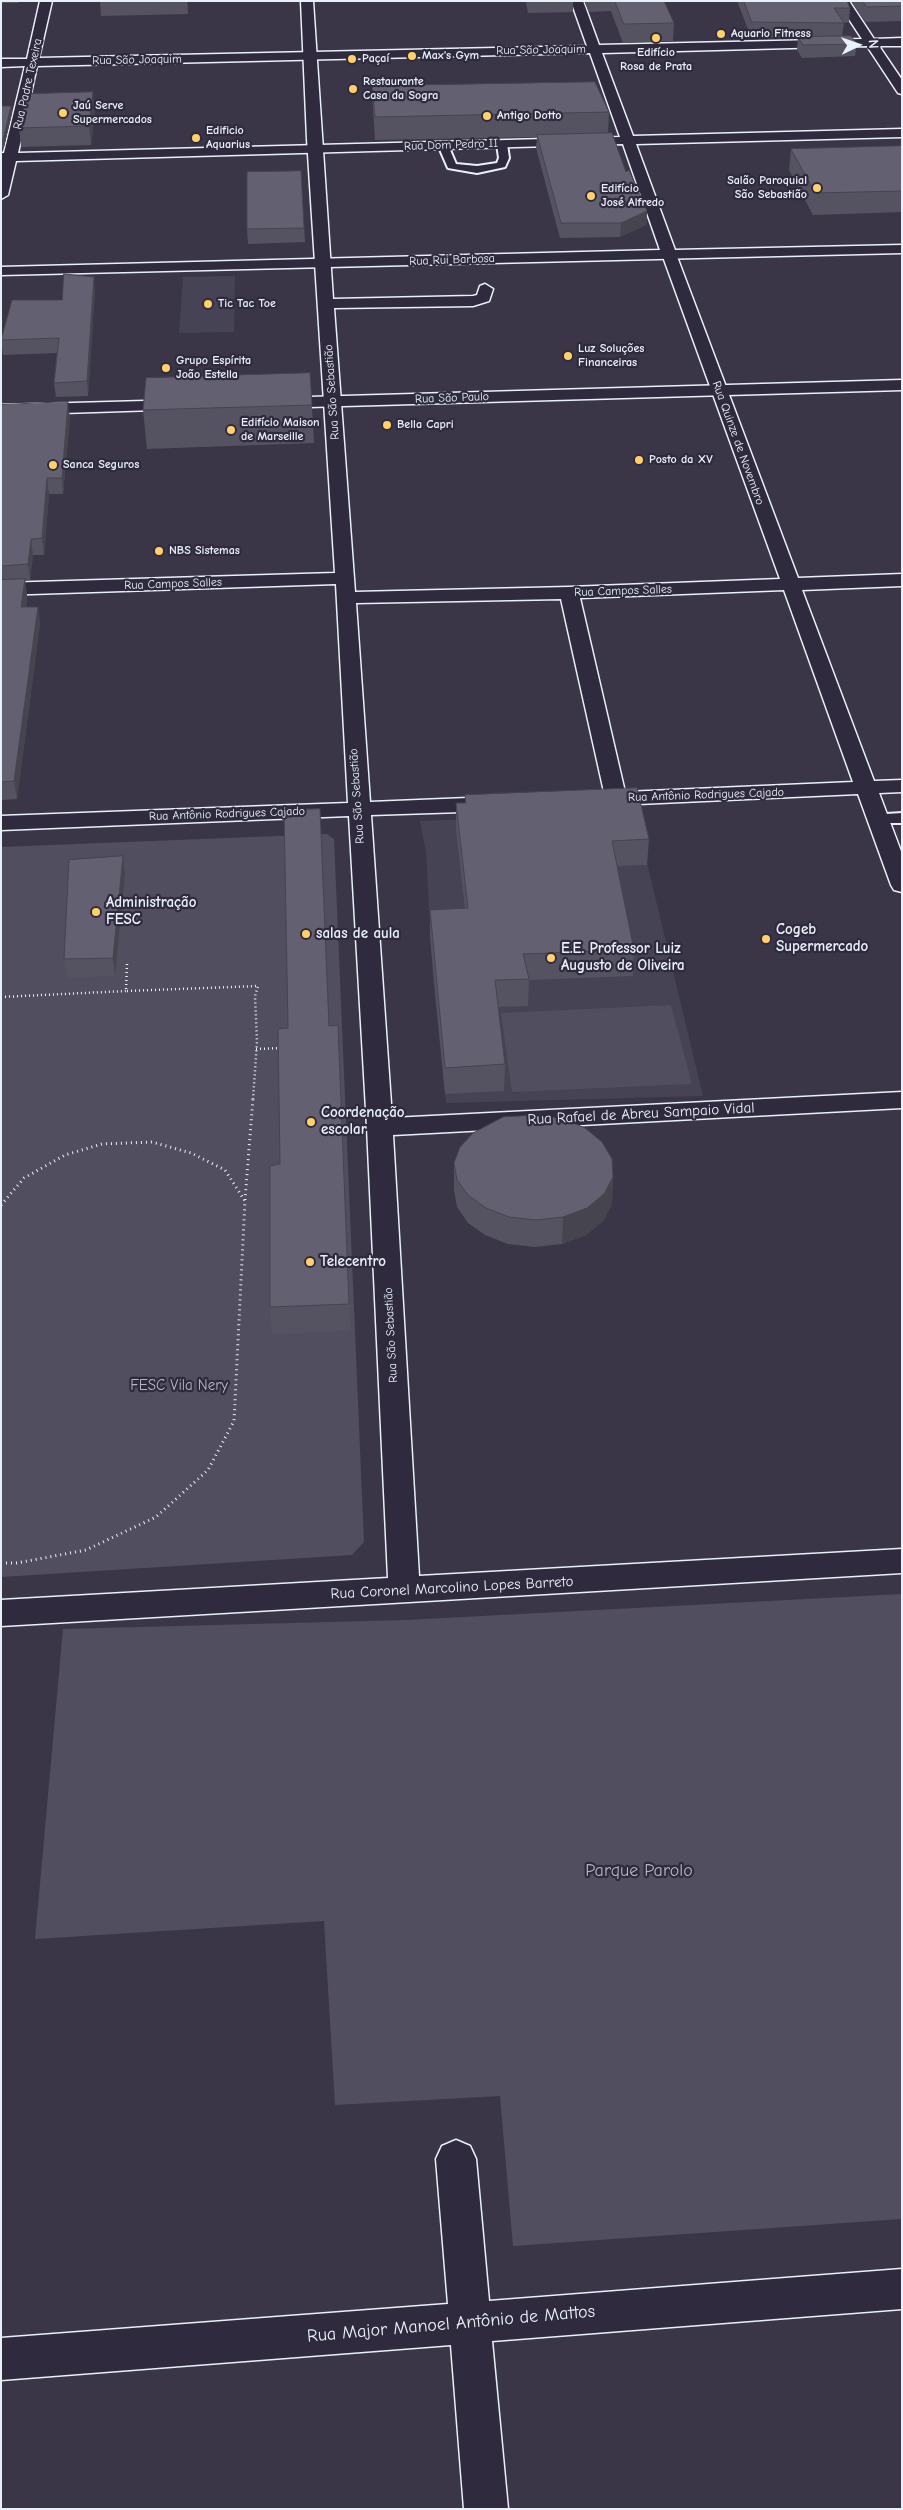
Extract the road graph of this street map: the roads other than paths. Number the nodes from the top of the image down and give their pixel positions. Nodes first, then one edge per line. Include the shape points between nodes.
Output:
1 (46, 1) edge
2 (307, 1) edge
3 (577, 1) edge
4 (843, 1) edge
5 (902, 42) edge
6 (872, 43) junction
7 (595, 49) junction
8 (310, 56) junction
9 (34, 62) junction
10 (1, 63) edge
11 (902, 90) edge
12 (902, 133) edge
13 (627, 140) junction
14 (502, 144) junction
15 (443, 145) junction
16 (316, 149) junction
17 (6, 157) edge
18 (1, 195) edge
19 (902, 249) edge
20 (669, 254) junction
21 (323, 264) junction
22 (1, 271) edge
23 (485, 289) dead end
24 (326, 304) junction
25 (902, 385) edge
26 (719, 390) junction
27 (333, 401) junction
28 (257, 403) edge
29 (198, 404) edge
30 (1, 410) edge
31 (345, 578) junction
32 (902, 580) edge
33 (789, 584) junction
34 (1, 589) edge
35 (569, 593) junction
36 (345, 598) junction
37 (902, 786) edge
38 (865, 788) junction
39 (616, 799) junction
40 (577, 800) edge
41 (508, 803) edge
42 (358, 809) junction
43 (902, 818) edge
44 (876, 819) junction
45 (1, 823) edge
46 (902, 885) edge
47 (902, 1100) edge
48 (380, 1127) junction
49 (902, 1561) edge
50 (404, 1591) junction
51 (1, 1613) edge
52 (456, 2159) dead end
53 (902, 2289) edge
54 (471, 2322) junction
55 (1, 2359) edge
56 (486, 2509) edge

1 - 9 street, Rua Padre Texeira
2 - 8 street, Rua São Sebastião
3 - 7 street, Rua Quinze de Novembro
4 - 6 street
5 - 6 street, Rua São Joaquim
6 - 7 street, Rua São Joaquim
6 - 11 street
7 - 8 street, Rua São Joaquim
7 - 13 street, Rua Quinze de Novembro
8 - 9 street, Rua São Joaquim
8 - 16 street, Rua São Sebastião
9 - 10 street, Rua São Joaquim
9 - 17 street, Rua Padre Texeira
12 - 13 street, Rua Dom Pedro II
13 - 14 street, Rua Dom Pedro II
13 - 20 street, Rua Quinze de Novembro
14 - 15 street, Rua Dom Pedro II
14 - 15 lane via 504,158 501,165 477,169 452,166
15 - 16 street, Rua Dom Pedro II
16 - 17 street, Rua Dom Pedro II
16 - 21 street, Rua São Sebastião
17 - 18 street, Rua Padre Texeira
19 - 20 street, Rua Rui Barbosa
20 - 21 street, Rua Rui Barbosa
20 - 26 street, Rua Quinze de Novembro
21 - 22 street, Rua Rui Barbosa
21 - 24 street, Rua São Sebastião
23 - 24 street via 484,298 473,301
24 - 27 street, Rua São Sebastião
25 - 26 street, Rua São Paulo
26 - 27 street, Rua São Paulo
26 - 33 street, Rua Quinze de Novembro
27 - 28 street, Rua São Paulo
27 - 31 street, Rua São Sebastião
29 - 30 street
31 - 34 street, Rua Campos Salles
31 - 36 street, Rua São Sebastião
32 - 33 street, Rua Campos Salles
33 - 35 street, Rua Campos Salles
33 - 38 street, Rua Quinze de Novembro
35 - 36 street, Rua Campos Salles
35 - 39 street
36 - 42 street, Rua São Sebastião
37 - 38 street, Rua Antônio Rodrigues Cajado
38 - 39 street, Rua Antônio Rodrigues Cajado
38 - 44 street, Rua Quinze de Novembro
39 - 40 street, Rua Antônio Rodrigues Cajado
41 - 42 street, Rua Antônio Rodrigues Cajado
42 - 45 street, Rua Antônio Rodrigues Cajado
42 - 48 street, Rua São Sebastião
43 - 44 lane
44 - 46 street, Rua Quinze de Novembro
47 - 48 street, Rua Rafael de Abreu Sampaio Vidal
48 - 50 street, Rua São Sebastião
49 - 50 street, Rua Coronel Marcolino Lopes Barreto
50 - 51 street, Rua Coronel Marcolino Lopes Barreto
52 - 54 street
53 - 54 street, Rua Major Manoel Antônio de Mattos
54 - 55 street, Rua Major Manoel Antônio de Mattos
54 - 56 street

